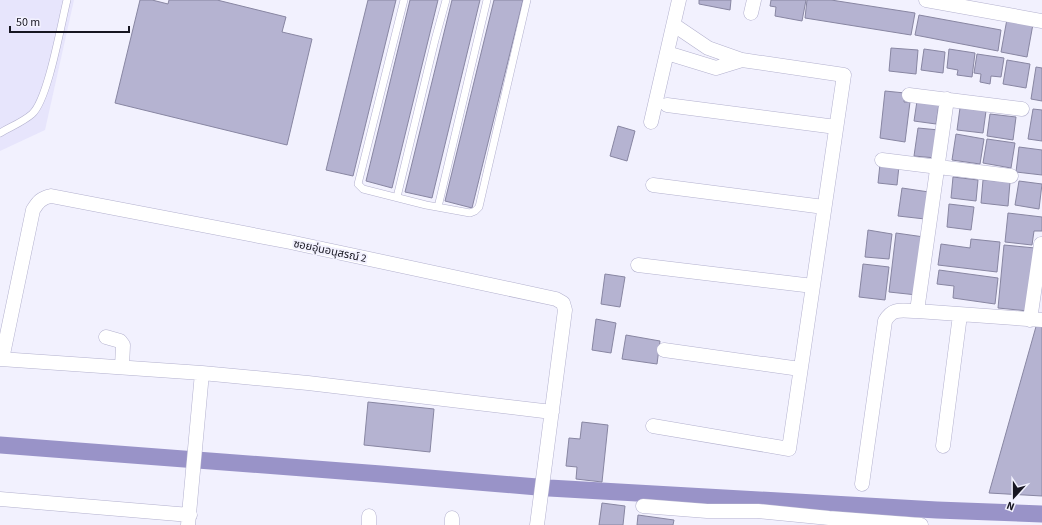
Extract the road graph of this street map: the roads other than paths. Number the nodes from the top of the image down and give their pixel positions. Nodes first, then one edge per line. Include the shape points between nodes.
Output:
1 (67, 0) edge
2 (404, 0) edge
3 (446, 0) edge
4 (487, 0) edge
5 (527, 0) edge
6 (679, 0) edge
7 (926, 0) edge
8 (1042, 21) edge
9 (674, 25) junction
10 (667, 53) junction
11 (742, 60) junction
12 (909, 95) dead end
13 (947, 99) junction
14 (667, 105) dead end
15 (1022, 109) dead end
16 (651, 122) dead end
17 (836, 127) junction
18 (0, 133) edge
19 (882, 160) dead end
20 (938, 167) junction
21 (1012, 176) dead end
22 (653, 185) dead end
23 (397, 197) junction
24 (438, 207) junction
25 (824, 207) junction
26 (1041, 244) dead end
27 (638, 265) dead end
28 (813, 286) junction
29 (916, 311) junction
30 (960, 315) junction
31 (1036, 320) edge
32 (106, 337) dead end
33 (664, 350) dead end
34 (1, 359) edge
35 (122, 367) junction
36 (800, 370) junction
37 (202, 373) junction
38 (552, 412) junction
39 (653, 426) dead end
40 (943, 446) dead end
41 (862, 484) dead end
42 (0, 499) edge
43 (643, 506) dead end
44 (189, 520) edge
45 (537, 525) edge
46 (921, 525) edge

1 - 18 lane via 40,104 32,114
2 - 23 lane via 358,182 363,189
3 - 23 lane
4 - 24 lane
5 - 24 lane via 479,207 470,213
6 - 9 street
7 - 8 street
9 - 10 street
9 - 11 street via 708,48
10 - 11 street via 716,68
10 - 16 street
11 - 17 street via 844,75
12 - 13 street
13 - 15 street
13 - 20 street
14 - 17 street
17 - 25 street
19 - 20 street
20 - 21 street
20 - 29 street
22 - 25 street
23 - 24 lane
25 - 28 street
26 - 31 street
27 - 28 street
28 - 36 street
29 - 30 street
29 - 41 street via 895,310 885,321
30 - 31 street
30 - 40 street
32 - 35 street via 120,341 123,345
33 - 36 street
34 - 35 street
34 - 38 street, ซอยอุ่นอนุสรณ์ 2 via 33,210 43,198 51,196 282,241 560,300 565,310
35 - 37 street
36 - 39 street via 789,449
37 - 38 street
37 - 44 street
38 - 45 street, ซอยอุ่นอนุสรณ์ 2
42 - 44 street
43 - 46 street via 707,511 758,511

